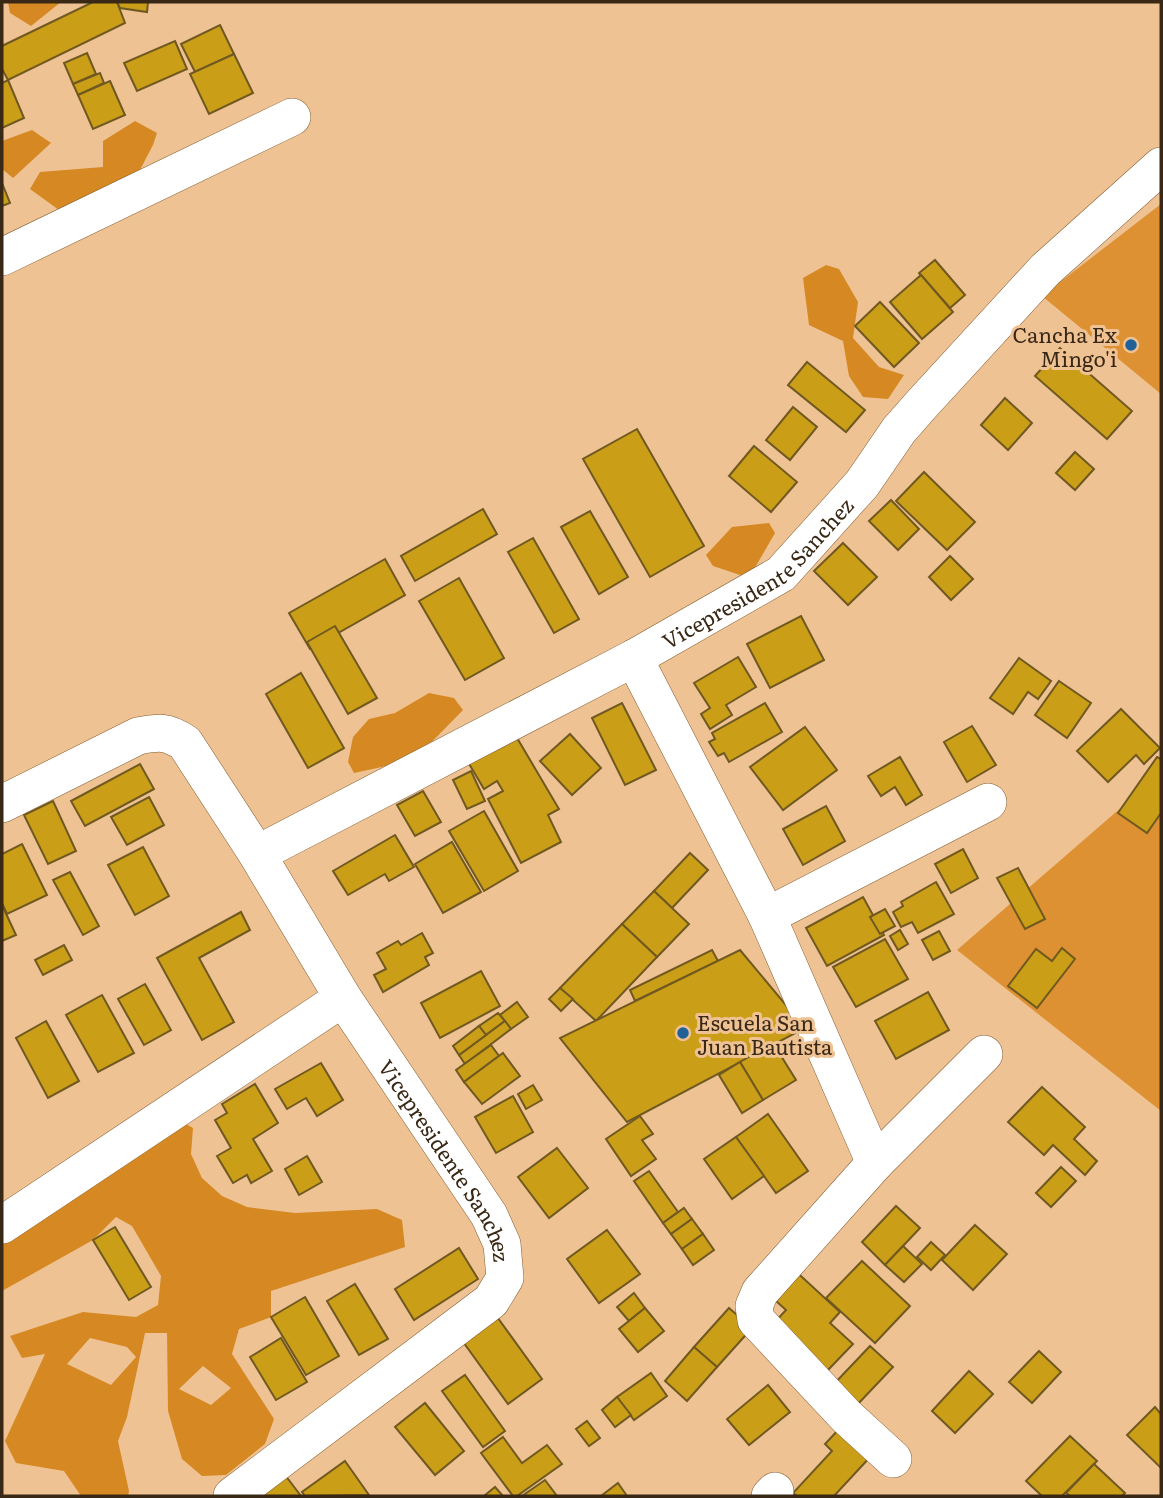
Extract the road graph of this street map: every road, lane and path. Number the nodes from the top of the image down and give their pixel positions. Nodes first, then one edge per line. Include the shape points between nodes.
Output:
1 (292, 117) dead end
2 (1161, 166) edge
3 (2, 257) edge
4 (634, 658) junction
5 (988, 802) dead end
6 (2, 804) edge
7 (257, 854) junction
8 (767, 916) junction
9 (343, 998) junction
10 (984, 1054) dead end
11 (875, 1163) junction
12 (2, 1225) edge
13 (893, 1459) dead end
14 (232, 1496) edge

1 - 3 street
2 - 4 street, Vicepresidente Sanchez via 1045,270 899,430 862,484 782,574
4 - 7 street, Vicepresidente Sanchez
4 - 8 street
5 - 8 street
6 - 7 street, Vicepresidente Sanchez via 138,736 171,733 185,743
7 - 9 street, Vicepresidente Sanchez
8 - 11 street
9 - 12 street
9 - 14 street, Vicepresidente Sanchez via 489,1215 502,1244 505,1278 491,1301
10 - 11 street
11 - 13 street via 760,1292 754,1306 756,1320

